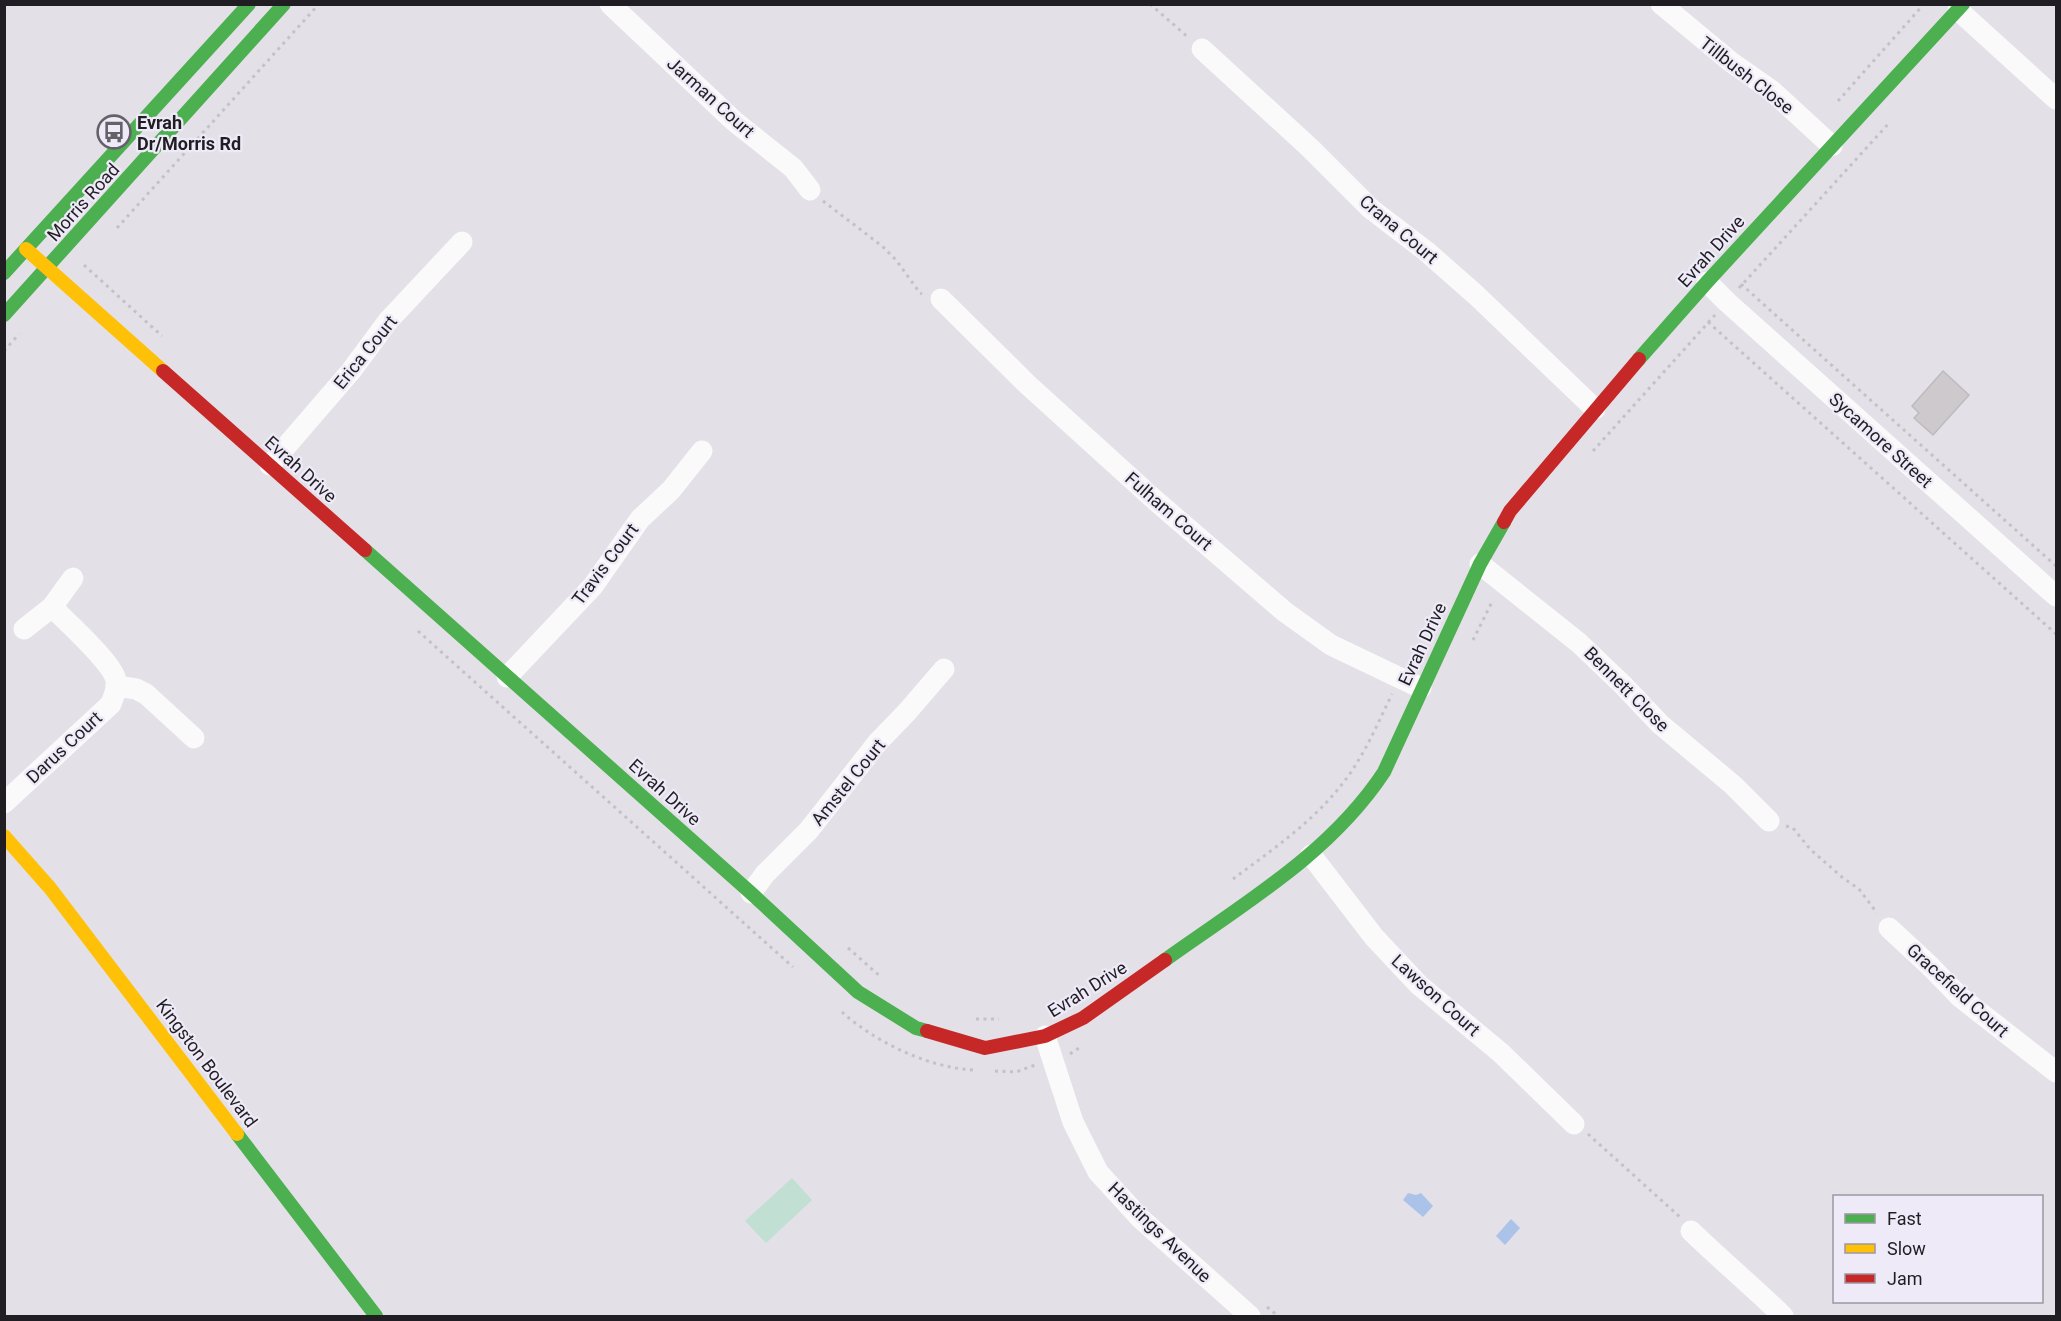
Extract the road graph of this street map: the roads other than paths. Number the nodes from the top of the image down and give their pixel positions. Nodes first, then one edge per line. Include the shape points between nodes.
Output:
1 (249, 4) edge
2 (284, 4) edge
3 (610, 4) edge
4 (1661, 4) edge
5 (1961, 8) edge
6 (1202, 50) road end
7 (2056, 99) edge
8 (1832, 146) junction
9 (810, 190) road end
10 (462, 242) dead end
11 (26, 249) junction
12 (48, 268) junction
13 (4, 273) edge
14 (1707, 282) junction
15 (941, 299) road end
16 (4, 315) edge
17 (1595, 410) junction
18 (702, 451) dead end
19 (270, 465) junction
20 (1480, 564) junction
21 (73, 578) dead end
22 (2056, 596) edge
23 (52, 607) junction
24 (24, 629) dead end
25 (944, 669) dead end
26 (507, 677) junction
27 (116, 686) junction
28 (1421, 688) junction
29 (194, 738) dead end
30 (4, 803) edge
31 (1769, 821) road end
32 (4, 836) edge
33 (1311, 855) junction
34 (751, 893) junction
35 (1889, 928) road end
36 (1045, 1036) junction
37 (2056, 1072) edge
38 (1574, 1124) road end
39 (1691, 1231) road end
40 (1256, 1309) edge
41 (376, 1317) edge
42 (1783, 1317) edge

1 - 11 street, Morris Road
2 - 12 street, Morris Road
3 - 9 street, Jarman Court via 734,121 793,168
4 - 8 street, Tillbush Close via 1722,56 1771,90
5 - 7 street
5 - 8 street, Evrah Drive
6 - 17 street, Crana Court via 1371,209 1476,295
8 - 14 street, Evrah Drive
10 - 19 street, Erica Court via 388,321 351,371
11 - 12 street, Evrah Drive
11 - 13 street, Morris Road
12 - 16 street, Morris Road
12 - 19 street, Evrah Drive
14 - 17 street, Evrah Drive
14 - 22 street, Sycamore Street
15 - 28 street, Fulham Court via 1028,385 1285,612 1331,645
17 - 20 street, Evrah Drive via 1510,511
18 - 26 street, Travis Court via 640,519 592,586
19 - 26 street, Evrah Drive
20 - 28 street, Evrah Drive
20 - 31 street, Bennett Close via 1579,643 1660,724
21 - 23 street
23 - 24 street
23 - 27 street via 105,662 116,677
25 - 34 street, Amstel Court
26 - 34 street, Evrah Drive
27 - 29 street via 146,694
27 - 30 street, Darus Court via 111,704
28 - 33 street, Evrah Drive via 1384,772 1341,828
32 - 41 street, Kingston Boulevard via 57,897
33 - 36 street, Evrah Drive via 1083,1018
33 - 38 street, Lawson Court via 1374,937 1419,985 1501,1053
34 - 36 street, Evrah Drive via 858,992 916,1028 985,1048
35 - 37 street, Gracefield Court via 1960,997
36 - 40 street, Hastings Avenue via 1062,1056 1073,1122 1098,1172 1140,1218
39 - 42 street

